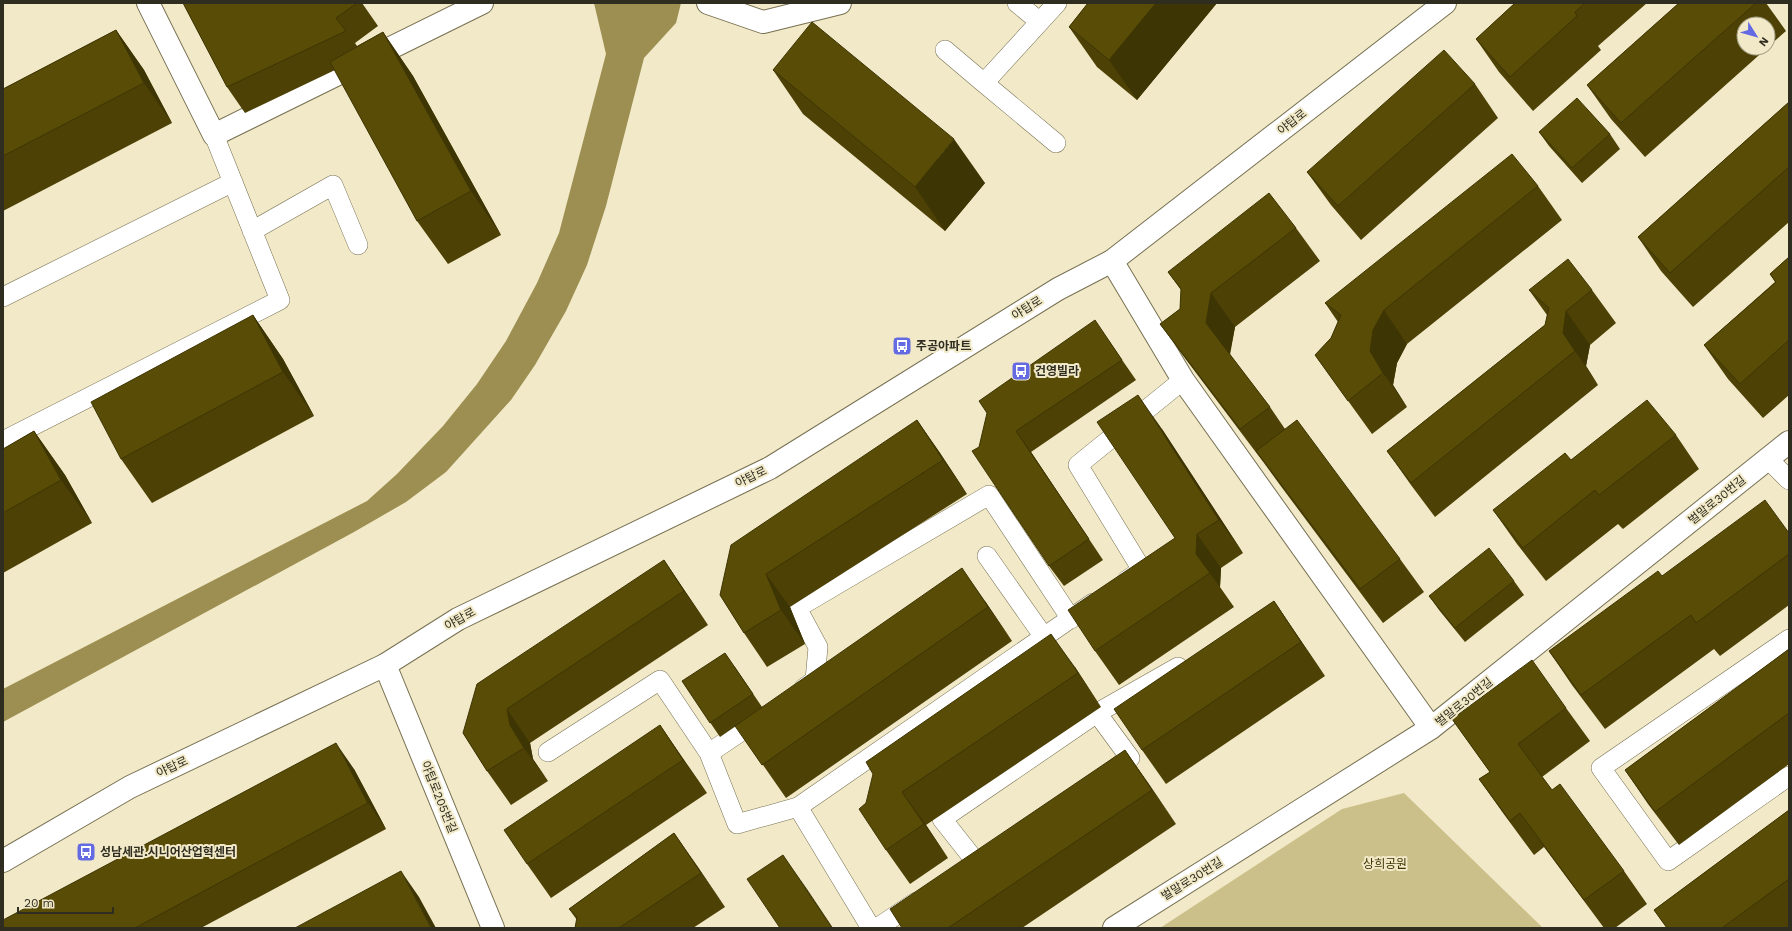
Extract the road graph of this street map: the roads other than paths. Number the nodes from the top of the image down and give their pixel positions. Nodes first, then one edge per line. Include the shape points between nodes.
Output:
1 (148, 3) edge
2 (482, 3) edge
3 (708, 3) edge
4 (840, 3) edge
5 (1017, 3) edge
6 (1057, 3) edge
7 (1444, 3) edge
8 (1040, 22) junction
9 (945, 50) dead end
10 (984, 83) junction
11 (214, 135) junction
12 (1056, 143) dead end
13 (233, 182) junction
14 (252, 230) junction
15 (358, 245) dead end
16 (1112, 261) junction
17 (3, 297) edge
18 (1183, 380) junction
19 (3, 441) edge
20 (1789, 442) edge
21 (1768, 459) junction
22 (1789, 480) edge
23 (986, 556) dead end
24 (1071, 619) junction
25 (1044, 637) junction
26 (1789, 639) edge
27 (1194, 657) edge
28 (385, 665) junction
29 (1097, 713) junction
30 (1431, 728) junction
31 (548, 752) dead end
32 (709, 753) junction
33 (1789, 776) edge
34 (1098, 779) edge
35 (798, 807) junction
36 (3, 861) edge
37 (976, 862) edge
38 (930, 893) edge
39 (493, 928) edge
40 (872, 928) edge
41 (877, 928) edge
42 (1114, 928) edge

1 - 11 street
2 - 11 street
3 - 4 street via 763,22
5 - 8 lane
6 - 8 lane
7 - 16 street, 야탑로
8 - 10 lane
9 - 10 lane
10 - 12 lane
11 - 13 lane
13 - 14 lane
13 - 17 lane
14 - 15 lane via 333,185
14 - 19 lane via 280,300
16 - 18 street
16 - 28 street, 야탑로 via 1058,289 770,468 458,619
18 - 24 lane via 1078,466 1142,570
18 - 30 street
20 - 21 street, 벌말로30번길
21 - 22 lane
21 - 30 street, 벌말로30번길
23 - 25 lane
24 - 25 lane
24 - 32 lane via 989,495 797,608 818,647 815,680
25 - 35 lane
26 - 33 lane via 1601,768 1668,861
27 - 29 lane
28 - 36 street, 야탑로 via 130,787
28 - 39 street, 야탑로205번길
29 - 34 lane via 1130,758
29 - 37 lane via 942,819
30 - 42 street, 벌말로30번길
31 - 32 lane via 660,680
32 - 35 lane via 737,824
35 - 40 lane
38 - 41 lane

